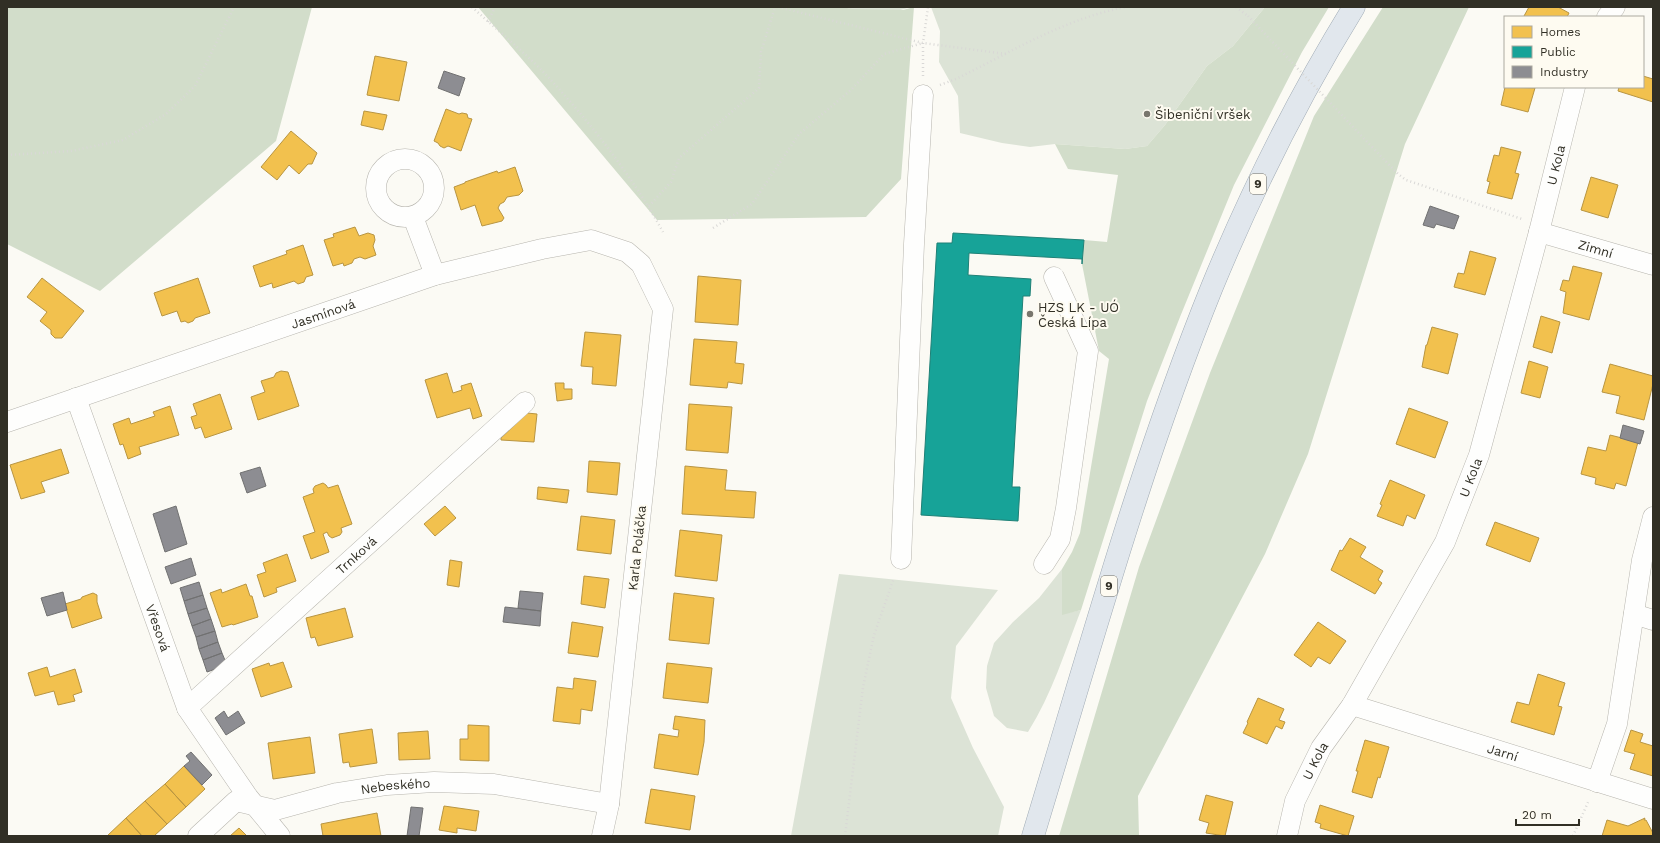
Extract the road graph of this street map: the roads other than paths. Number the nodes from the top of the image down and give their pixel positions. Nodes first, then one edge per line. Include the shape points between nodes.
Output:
1 (1354, 7) edge
2 (1615, 7) edge
3 (1608, 16) edge
4 (1575, 88) edge
5 (923, 95) road end
6 (413, 217) dead end
7 (1539, 232) junction
8 (641, 264) joint
9 (1653, 265) edge
10 (435, 275) junction
11 (1054, 277) dead end
12 (76, 398) junction
13 (525, 402) dead end
14 (7, 422) edge
15 (1653, 517) edge
16 (901, 559) road end
17 (1044, 564) dead end
18 (1634, 614) junction
19 (1653, 620) edge
20 (1352, 705) junction
21 (187, 708) junction
22 (1597, 782) junction
23 (1653, 799) edge
24 (609, 804) junction
25 (256, 806) junction
26 (275, 831) edge
27 (198, 836) edge
28 (602, 836) edge
29 (1034, 836) edge
30 (1287, 836) edge

1 - 29 main road, 9 via 1296,107 1212,286 1130,519
2 - 3 street
4 - 7 street, U Kola
5 - 16 street
6 - 10 street
7 - 9 street, Zimní
7 - 20 street, U Kola via 1479,455 1445,542
8 - 10 street, Jasmínová via 627,252 591,240
8 - 24 street, Karla Poláčka via 663,309
10 - 12 street, Jasmínová
11 - 17 street via 1088,351 1060,539
12 - 14 street, Jasmínová
12 - 21 street, Vřesová
13 - 21 street, Trnková
15 - 18 street via 1642,560
18 - 19 street
18 - 22 street via 1617,724
20 - 22 street, Jarní
20 - 30 street, U Kola via 1321,748 1295,802
21 - 25 street, Vřesová
22 - 23 street, Jarní
24 - 25 street, Nebeského via 494,784 434,782 337,793 275,810
24 - 28 street, Karla Poláčka
25 - 26 street, Vřesová
25 - 27 street, Nebeského via 236,801

